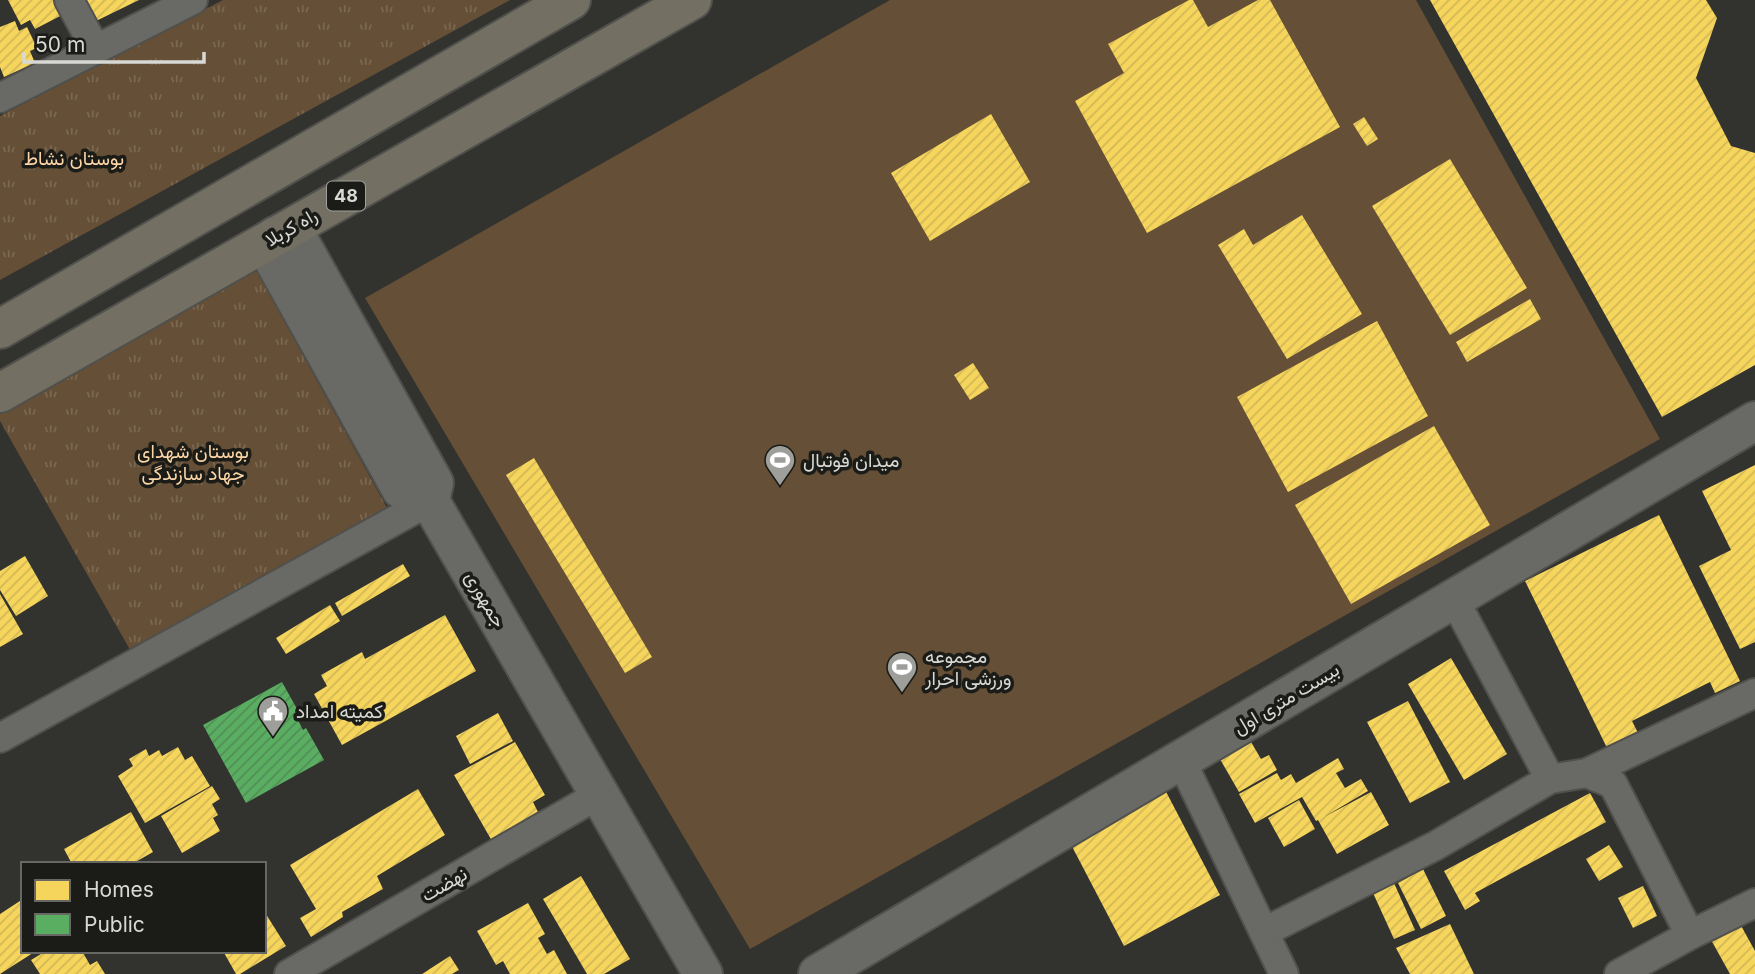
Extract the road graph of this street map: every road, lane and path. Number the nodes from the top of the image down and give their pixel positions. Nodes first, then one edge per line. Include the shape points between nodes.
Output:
1 (69, 0) edge
2 (571, 0) edge
3 (692, 0) edge
4 (189, 1) edge
5 (96, 50) junction
6 (0, 98) edge
7 (275, 236) junction
8 (0, 329) edge
9 (0, 393) edge
10 (1755, 421) edge
11 (430, 501) junction
12 (1454, 599) junction
13 (1755, 694) edge
14 (0, 738) edge
15 (1181, 760) junction
16 (1587, 774) junction
17 (1550, 779) junction
18 (598, 794) junction
19 (1755, 903) edge
20 (1264, 932) junction
21 (1690, 935) junction
22 (289, 974) edge
23 (703, 974) edge
24 (818, 974) edge
25 (1284, 974) edge
26 (1619, 974) edge

1 - 5 street
2 - 8 main road
3 - 7 main road, راه کربلا / 48
4 - 5 street
5 - 6 street
7 - 9 main road, راه کربلا / 48
7 - 11 street, جمهوری via 298,240 433,483
10 - 12 street, بیست متری اول
11 - 14 street
11 - 18 street, جمهوری
12 - 15 street, بیست متری اول
12 - 17 street
13 - 16 street
15 - 20 street
15 - 24 street, بیست متری اول
16 - 17 street
16 - 21 street via 1613,784
17 - 20 street via 1435,846
18 - 22 street, نهضت
18 - 23 street, جمهوری
19 - 21 street
20 - 25 street
21 - 26 street

